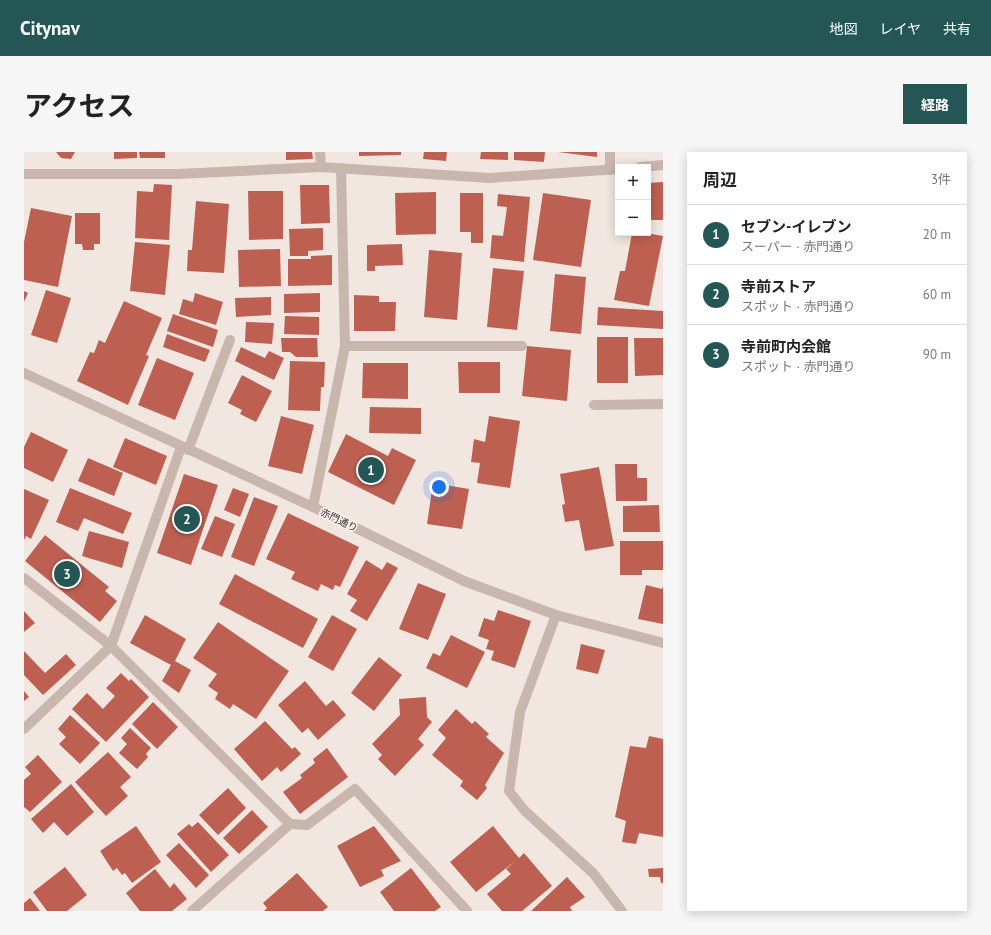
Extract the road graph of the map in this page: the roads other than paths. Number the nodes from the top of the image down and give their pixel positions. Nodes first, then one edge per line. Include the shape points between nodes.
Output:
1 (320, 152) edge
2 (610, 152) edge
3 (663, 165) edge
4 (651, 166) edge
5 (321, 167) junction
6 (341, 168) junction
7 (614, 170) edge
8 (24, 174) edge
9 (230, 340) dead end
10 (345, 346) junction
11 (522, 346) dead end
12 (24, 373) edge
13 (663, 404) edge
14 (594, 405) dead end
15 (184, 449) junction
16 (313, 507) junction
17 (24, 578) edge
18 (556, 615) junction
19 (663, 643) edge
20 (111, 646) junction
21 (24, 730) edge
22 (290, 824) junction
23 (192, 911) edge
24 (467, 911) edge
25 (622, 911) edge

1 - 5 street
2 - 7 street
3 - 4 street
5 - 6 street
5 - 8 street via 178,174
6 - 7 street via 490,178
6 - 10 street
9 - 15 street
10 - 11 street
10 - 16 street
12 - 15 street, 赤門通り
13 - 14 street
15 - 16 street, 赤門通り
15 - 20 street
16 - 18 street, 赤門通り via 464,581
17 - 20 street
18 - 19 street, 赤門通り
18 - 25 street via 520,712 509,791 525,811 593,873
20 - 21 street
20 - 22 street
22 - 23 street
22 - 24 street via 307,825 355,789

